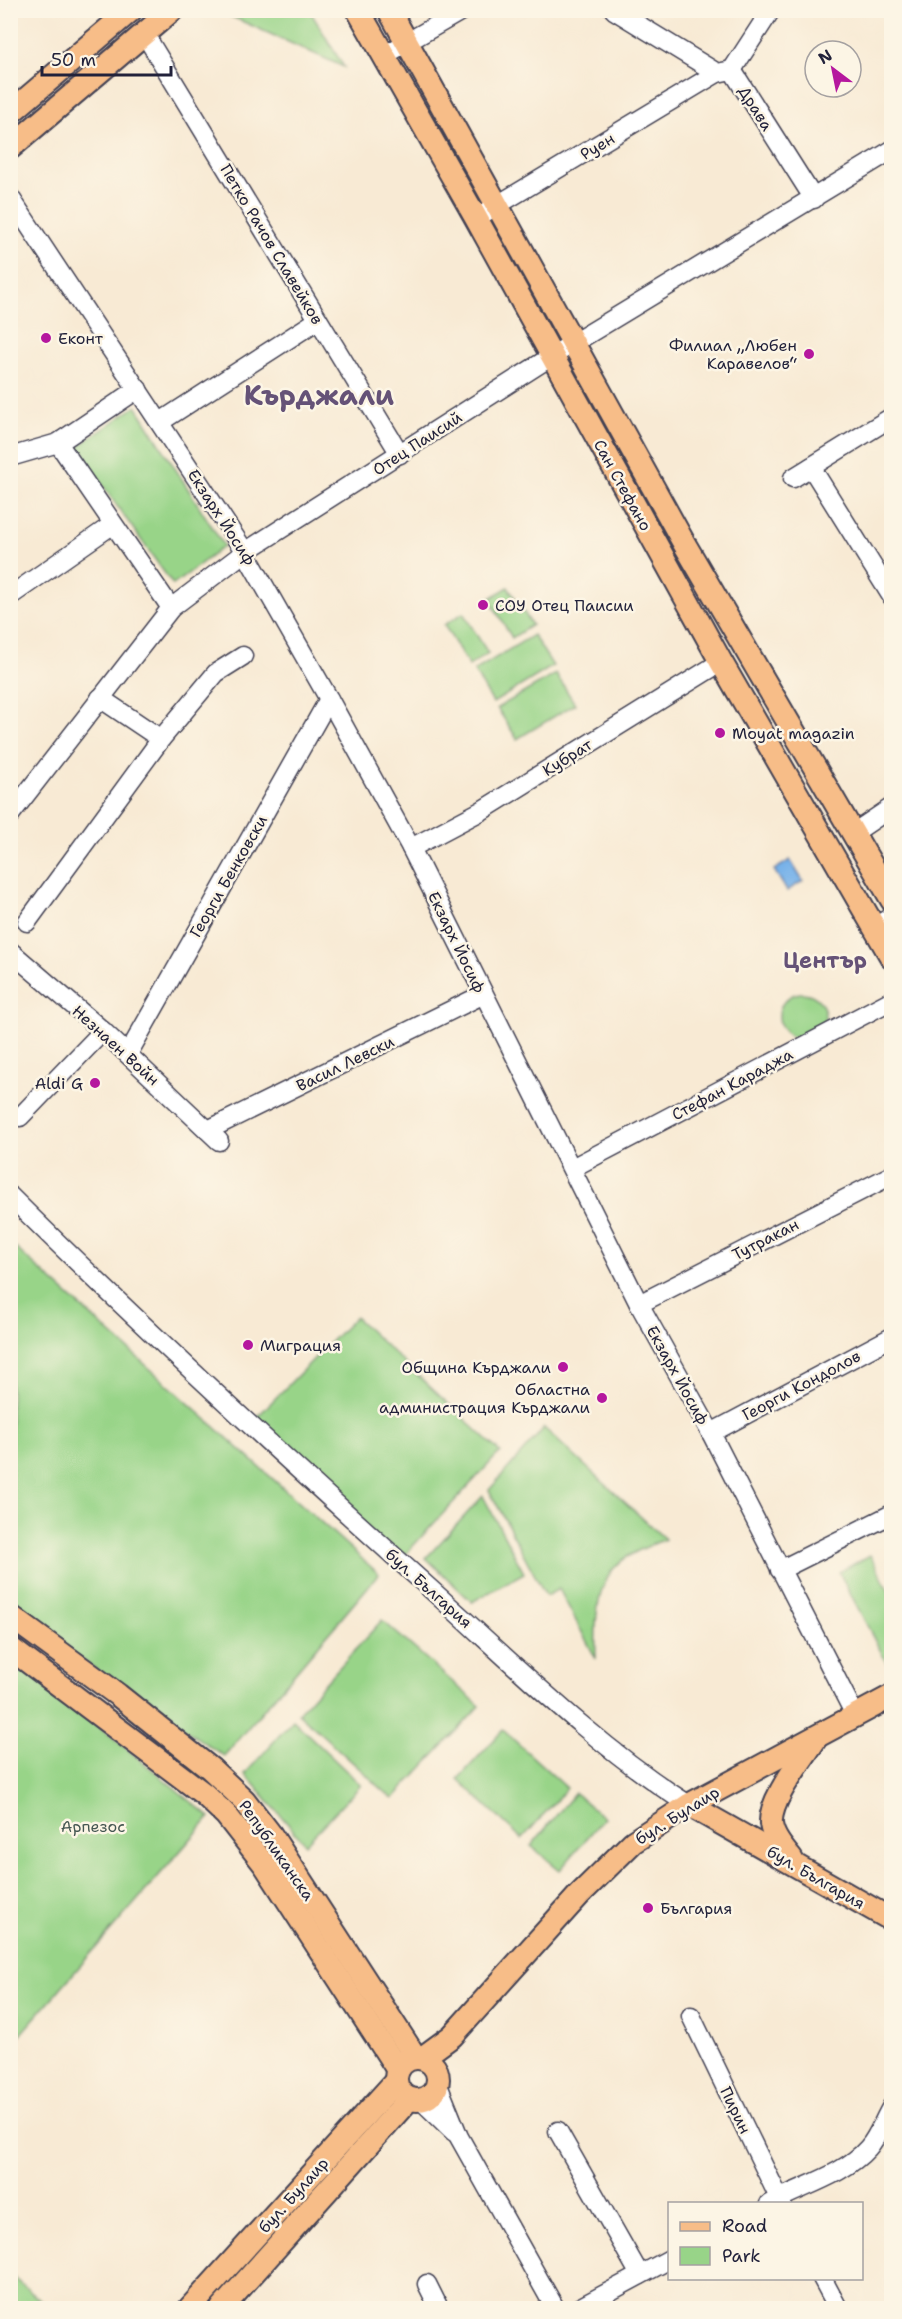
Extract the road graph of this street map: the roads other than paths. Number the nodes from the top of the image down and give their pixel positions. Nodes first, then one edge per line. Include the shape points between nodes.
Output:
1 (131, 10) edge
2 (172, 10) edge
3 (358, 10) edge
4 (389, 10) edge
5 (463, 10) edge
6 (614, 10) edge
7 (771, 10) edge
8 (144, 33) junction
9 (407, 42) junction
10 (385, 55) junction
11 (724, 71) junction
12 (10, 113) edge
13 (10, 148) edge
14 (891, 150) edge
15 (10, 197) edge
16 (814, 199) junction
17 (498, 206) junction
18 (476, 218) junction
19 (318, 320) junction
20 (572, 344) junction
21 (552, 356) junction
22 (138, 389) junction
23 (891, 417) edge
24 (159, 422) junction
25 (58, 443) junction
26 (400, 454) junction
27 (10, 457) edge
28 (810, 467) junction
29 (793, 478) dead end
30 (112, 525) junction
31 (685, 545) junction
32 (245, 552) junction
33 (664, 558) junction
34 (10, 596) edge
35 (891, 597) edge
36 (171, 608) junction
37 (243, 656) dead end
38 (721, 662) junction
39 (100, 698) junction
40 (329, 699) junction
41 (161, 739) junction
42 (891, 807) edge
43 (10, 815) edge
44 (852, 834) junction
45 (411, 848) junction
46 (891, 900) edge
47 (27, 922) dead end
48 (883, 922) edge
49 (10, 951) edge
50 (891, 958) edge
51 (482, 995) junction
52 (891, 1000) edge
53 (103, 1031) junction
54 (128, 1054) junction
55 (20, 1117) dead end
56 (213, 1135) joint
57 (572, 1168) junction
58 (891, 1175) edge
59 (10, 1196) edge
60 (639, 1304) junction
61 (891, 1337) edge
62 (711, 1433) junction
63 (891, 1514) edge
64 (780, 1570) junction
65 (12, 1617) edge
66 (10, 1648) edge
67 (891, 1696) edge
68 (855, 1715) junction
69 (818, 1735) junction
70 (243, 1800) junction
71 (689, 1805) junction
72 (226, 1815) junction
73 (795, 1864) junction
74 (891, 1920) edge
75 (691, 2016) dead end
76 (417, 2077) junction
77 (891, 2106) edge
78 (558, 2131) dead end
79 (776, 2202) edge
80 (668, 2260) edge
81 (640, 2275) junction
82 (823, 2280) edge
83 (427, 2284) dead end
84 (190, 2308) edge
85 (222, 2308) edge
86 (439, 2308) edge
87 (555, 2308) edge
88 (579, 2308) edge
89 (838, 2308) edge

1 - 12 main road
2 - 8 main road
3 - 10 main road, Сан Стефано
4 - 9 main road, Сан Стефано
5 - 9 street
6 - 11 street, Драва
7 - 11 street
8 - 13 main road
8 - 19 street, Петко Рачов Славейков
9 - 10 street
9 - 17 main road, Сан Стефано
10 - 18 main road, Сан Стефано
11 - 16 street, Драва
11 - 17 street, Руен
14 - 16 street, Отец Паисий
15 - 22 street, Екзарх Йосиф
16 - 20 street, Отец Паисий
17 - 18 street, Руен
17 - 20 main road, Сан Стефано
18 - 21 main road, Сан Стефано
19 - 24 street
19 - 26 street, Петко Рачов Славейков
20 - 21 street, Отец Паисий
20 - 31 main road, Сан Стефано
21 - 26 street, Отец Паисий
21 - 33 main road, Сан Стефано
22 - 24 street, Екзарх Йосиф
22 - 25 street
23 - 28 street
24 - 32 street, Екзарх Йосиф
25 - 27 street
25 - 30 street
26 - 32 street, Отец Паисий
28 - 29 street
28 - 35 street
30 - 34 street
30 - 36 street
31 - 33 main road
31 - 44 main road, Сан Стефано
32 - 36 street, Отец Паисий
32 - 40 street, Екзарх Йосиф
33 - 38 main road, Сан Стефано
36 - 39 street, Отец Паисий
37 - 41 street via 216,674
38 - 45 street, Кубрат via 481,811
38 - 48 main road, Сан Стефано
39 - 41 street
39 - 43 street, Отец Паисий
40 - 45 street, Екзарх Йосиф
40 - 54 street, Георги Бенковски
41 - 47 street
42 - 44 street
44 - 46 main road, Сан Стефано
45 - 51 street, Екзарх Йосиф
48 - 50 main road, Сан Стефано
49 - 53 street, Незнаен Войн
51 - 56 street, Васил Левски
51 - 57 street, Екзарх Йосиф
52 - 57 street, Стефан Караджа
53 - 54 street, Незнаен Войн
53 - 55 street
54 - 56 street, Незнаен Войн
57 - 60 street, Екзарх Йосиф
58 - 60 street, Тутракан
59 - 71 street, бул. България via 224,1402 399,1561 633,1768
60 - 62 street, Екзарх Йосиф
61 - 62 street, Георги Кондолов
62 - 64 street, Екзарх Йосиф
63 - 64 street
64 - 68 street, Екзарх Йосиф
65 - 70 main road, Републиканска via 212,1769
66 - 72 main road, Републиканска via 204,1794
67 - 68 main road, бул. Булаир
68 - 69 main road, бул. Булаир
69 - 71 main road, бул. Булаир
69 - 73 main road via 779,1795 772,1815 773,1832
70 - 72 main road
70 - 76 main road, Републиканска via 271,1835
71 - 73 main road, бул. България
71 - 76 main road, бул. Булаир via 657,1824 614,1859
72 - 76 main road, Републиканска
73 - 74 main road, бул. България
75 - 79 street, Пирин
76 - 84 main road, бул. Булаир
76 - 85 main road, бул. Булаир
76 - 87 street, Републиканска via 459,2137
77 - 79 street via 869,2147 831,2175
78 - 81 street
80 - 81 street
81 - 88 street
82 - 89 street
83 - 86 street

